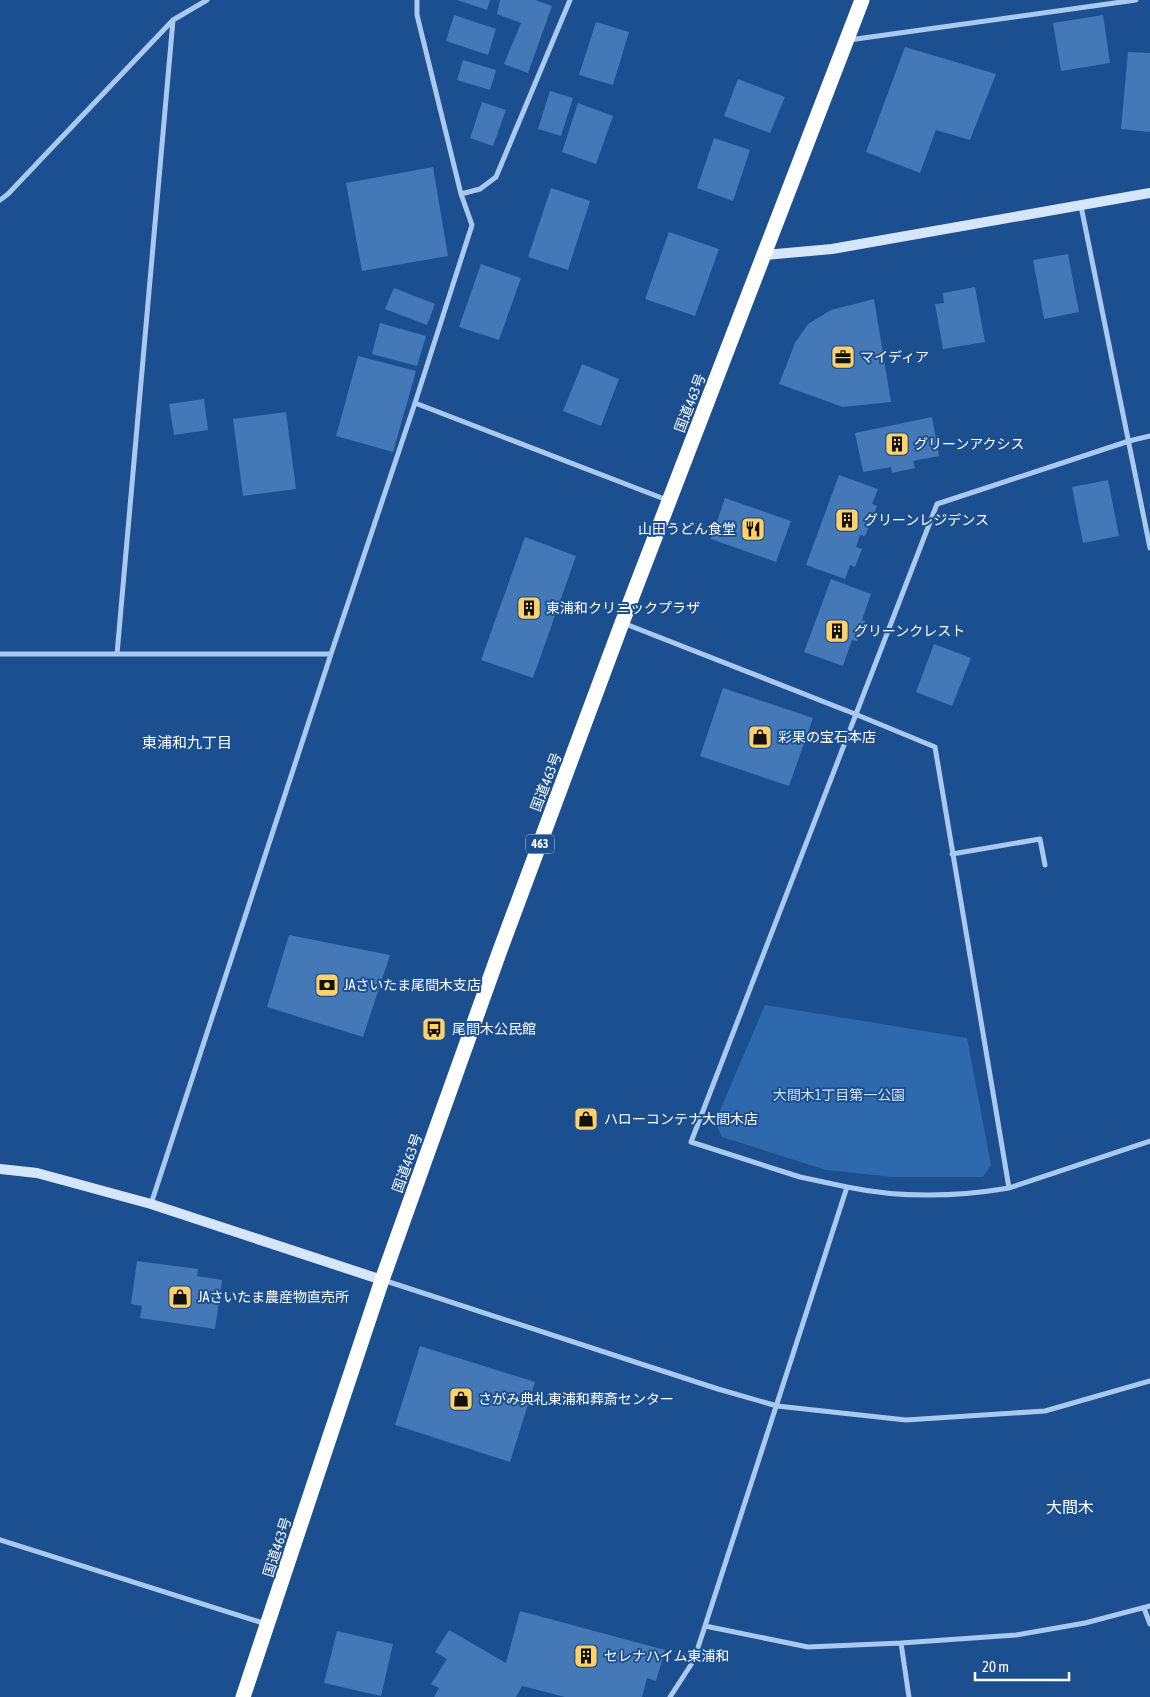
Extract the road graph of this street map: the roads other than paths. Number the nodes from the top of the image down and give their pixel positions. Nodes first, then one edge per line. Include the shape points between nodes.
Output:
1 (207, 0) edge
2 (417, 0) edge
3 (570, 0) edge
4 (862, 0) edge
5 (1136, 0) edge
6 (173, 20) junction
7 (846, 40) junction
8 (1150, 193) edge
9 (461, 194) junction
10 (0, 200) edge
11 (1081, 206) junction
12 (765, 256) junction
13 (416, 402) junction
14 (1150, 436) edge
15 (1129, 441) junction
16 (670, 501) junction
17 (1150, 548) edge
18 (622, 623) junction
19 (0, 654) edge
20 (116, 654) junction
21 (331, 654) junction
22 (855, 714) junction
23 (952, 854) junction
24 (1045, 865) dead end
25 (1150, 1141) edge
26 (0, 1169) edge
27 (847, 1187) junction
28 (1009, 1188) junction
29 (151, 1204) junction
30 (382, 1280) junction
31 (1150, 1381) edge
32 (777, 1406) junction
33 (0, 1540) edge
34 (1147, 1607) edge
35 (1150, 1624) edge
36 (268, 1625) junction
37 (705, 1626) junction
38 (901, 1643) junction
39 (243, 1697) edge
40 (670, 1697) edge
41 (909, 1697) edge

1 - 6 street
2 - 9 street via 417,15
3 - 9 street via 496,177 480,189
4 - 7 highway, 国道463号 / 463
5 - 7 street
6 - 10 street
6 - 20 street
7 - 12 highway, 国道463号 / 463
8 - 11 street
9 - 13 street via 472,224
11 - 12 street via 832,249
11 - 15 street
12 - 16 highway, 国道463号 / 463
13 - 16 street
13 - 21 street
14 - 15 street
15 - 17 street
15 - 22 street via 937,504
16 - 18 highway, 国道463号 / 463
18 - 22 street
18 - 30 highway, 国道463号 / 463
19 - 20 street
20 - 21 street
21 - 29 street
22 - 23 street via 935,747
22 - 27 street via 691,1142 800,1177
23 - 24 street via 1040,838
23 - 28 street
25 - 28 street
26 - 29 street via 37,1173
27 - 28 street via 909,1194 961,1194
27 - 32 street
29 - 30 street
30 - 32 street
30 - 36 highway, 国道463号 / 463
31 - 32 street via 1045,1411 906,1420
32 - 37 street
33 - 36 street
34 - 35 street
34 - 38 street via 1085,1623 1016,1635
36 - 39 highway, 国道463号 / 463
37 - 38 street via 808,1647
37 - 40 street via 694,1660
38 - 41 street

